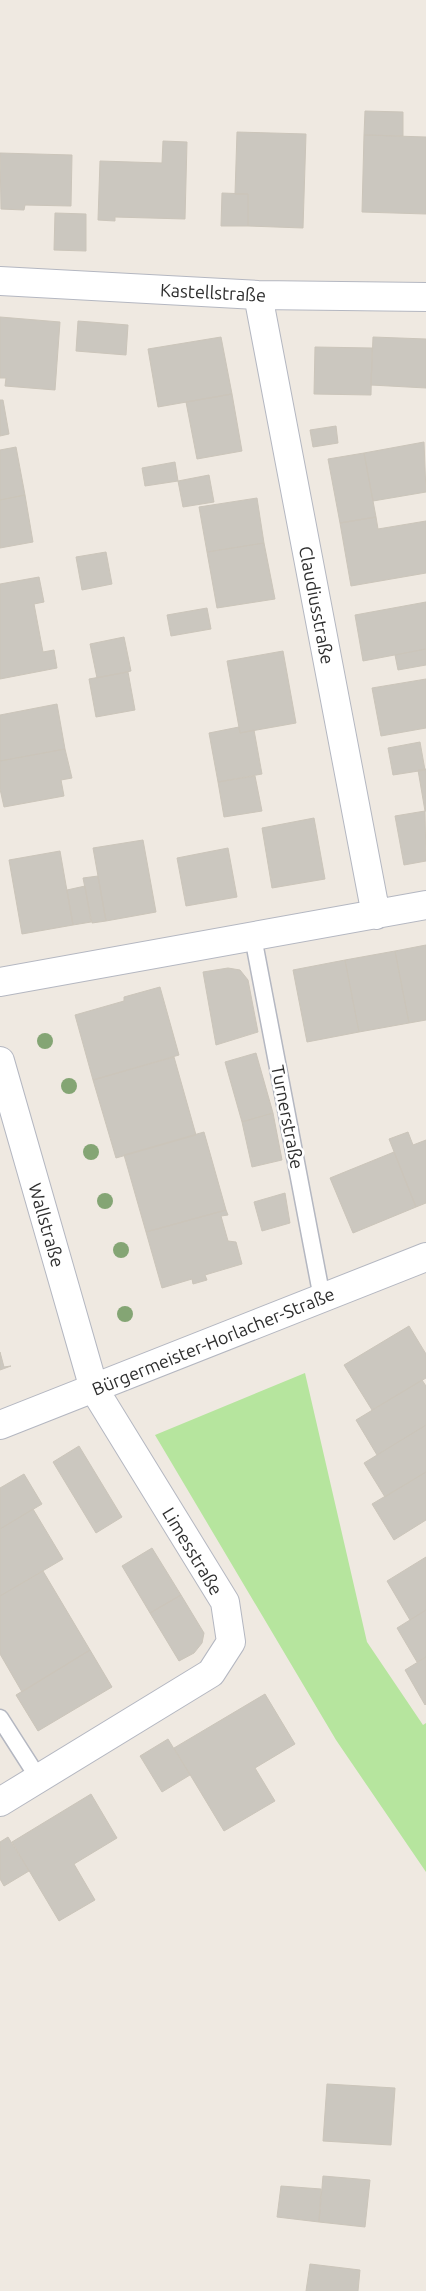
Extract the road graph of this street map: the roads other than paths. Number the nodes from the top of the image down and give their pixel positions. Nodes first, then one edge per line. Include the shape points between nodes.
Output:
1 (0, 281) edge
2 (258, 295) junction
3 (426, 297) edge
4 (426, 905) edge
5 (376, 915) junction
6 (253, 937) junction
7 (0, 982) edge
8 (0, 1061) edge
9 (426, 1257) edge
10 (322, 1298) junction
11 (94, 1389) junction
12 (0, 1425) edge
13 (0, 1718) edge
14 (39, 1779) junction
15 (0, 1802) edge

1 - 2 street, Kastellstraße
2 - 3 street, Kastellstraße
2 - 5 street, Claudiusstraße
4 - 5 street
5 - 6 street
6 - 7 street
6 - 10 lane, Turnerstraße
8 - 11 street, Wallstraße
9 - 10 street, Bürgermeister-Horlacher-Straße
10 - 11 street, Bürgermeister-Horlacher-Straße
11 - 12 street, Bürgermeister-Horlacher-Straße
11 - 14 street, Limesstraße via 225,1602 231,1642 211,1672
13 - 14 lane
14 - 15 street, Limesstraße

